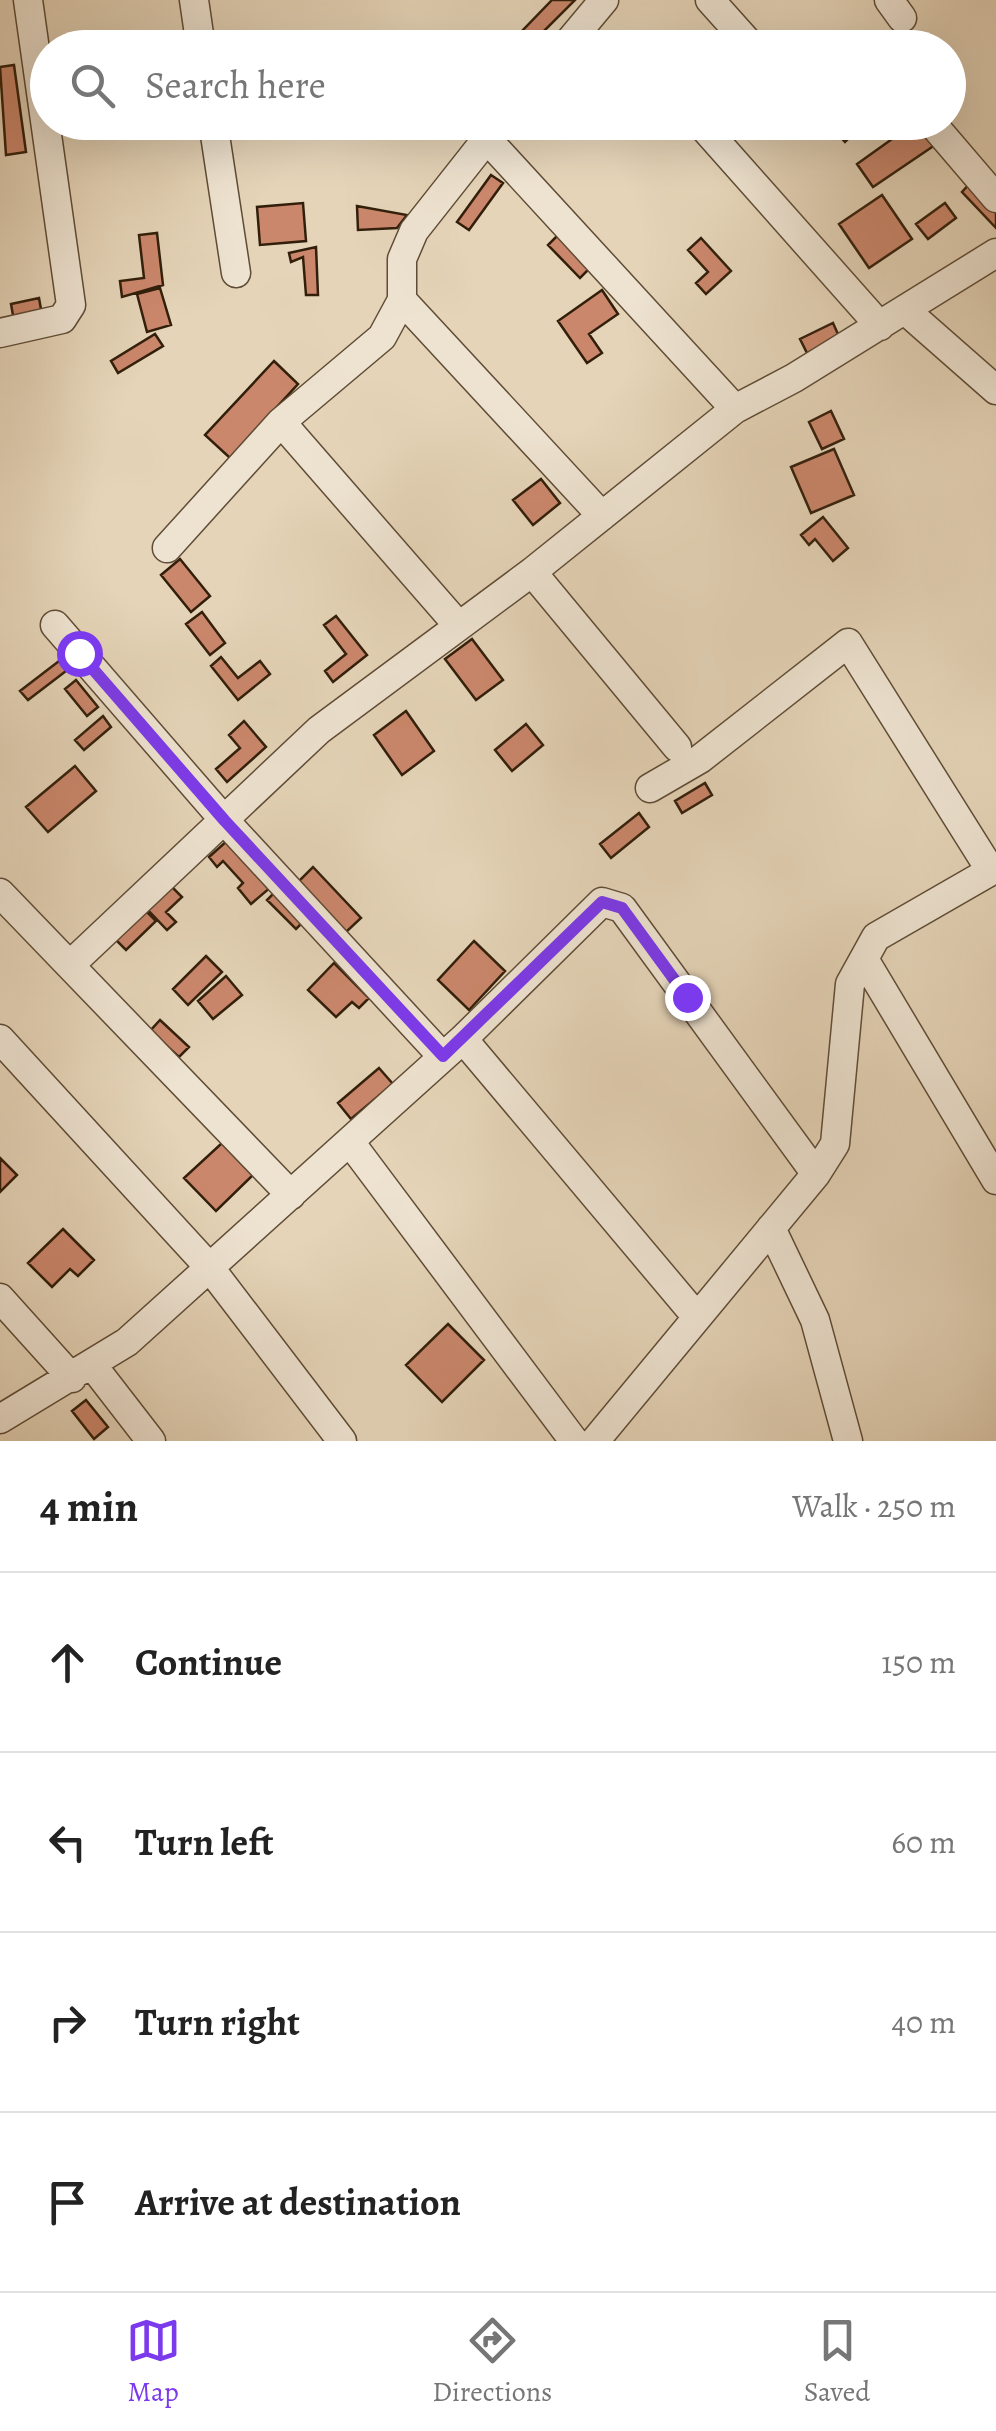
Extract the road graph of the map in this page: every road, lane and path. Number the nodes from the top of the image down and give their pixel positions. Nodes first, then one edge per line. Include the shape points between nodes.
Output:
1 (28, 0) edge
2 (194, 0) edge
3 (604, 0) edge
4 (710, 0) edge
5 (32, 30) edge
6 (198, 30) edge
7 (579, 30) edge
8 (737, 30) edge
9 (48, 140) edge
10 (216, 140) edge
11 (485, 140) edge
12 (502, 140) edge
13 (714, 140) edge
14 (946, 140) edge
15 (996, 198) edge
16 (996, 253) edge
17 (236, 273) dead end
18 (402, 300) junction
19 (905, 310) junction
20 (880, 326) junction
21 (0, 333) edge
22 (996, 390) edge
23 (735, 409) junction
24 (282, 422) junction
25 (602, 516) junction
26 (166, 548) dead end
27 (532, 572) junction
28 (457, 624) junction
29 (55, 625) dead end
30 (677, 747) dead end
31 (650, 788) dead end
32 (225, 821) junction
33 (994, 870) edge
34 (0, 894) edge
35 (864, 959) junction
36 (70, 965) junction
37 (0, 1039) edge
38 (453, 1048) junction
39 (350, 1142) junction
40 (816, 1174) junction
41 (996, 1180) edge
42 (291, 1195) junction
43 (771, 1228) junction
44 (210, 1268) junction
45 (0, 1298) edge
46 (696, 1316) junction
47 (82, 1372) junction
48 (0, 1419) edge
49 (151, 1441) edge
50 (342, 1441) edge
51 (574, 1441) edge
52 (595, 1441) edge
53 (848, 1441) edge

1 - 5 street
2 - 6 street
3 - 7 street
4 - 8 street
9 - 21 street via 71,305 62,319
10 - 17 street
11 - 18 street via 414,232 402,259
12 - 23 street
13 - 20 street
14 - 15 street
16 - 19 street
18 - 24 street via 382,337
18 - 25 street
19 - 20 street
19 - 22 street
20 - 23 street
23 - 25 street
24 - 26 street
24 - 28 street
25 - 27 street
27 - 28 street
27 - 30 street
28 - 32 street via 318,730
29 - 32 street
31 - 33 street via 700,759 848,643
32 - 36 street
32 - 38 street
33 - 35 street via 876,937
34 - 36 street
35 - 40 street via 850,984 834,1144
35 - 41 street
36 - 42 street
37 - 44 street
38 - 39 street
38 - 40 street via 602,902 614,903
38 - 46 street
39 - 42 street
39 - 51 street
40 - 43 street
42 - 44 street
43 - 46 street
43 - 53 street via 814,1320
44 - 47 street via 128,1342
44 - 50 street
45 - 47 street
46 - 52 street
47 - 48 street
47 - 49 street

